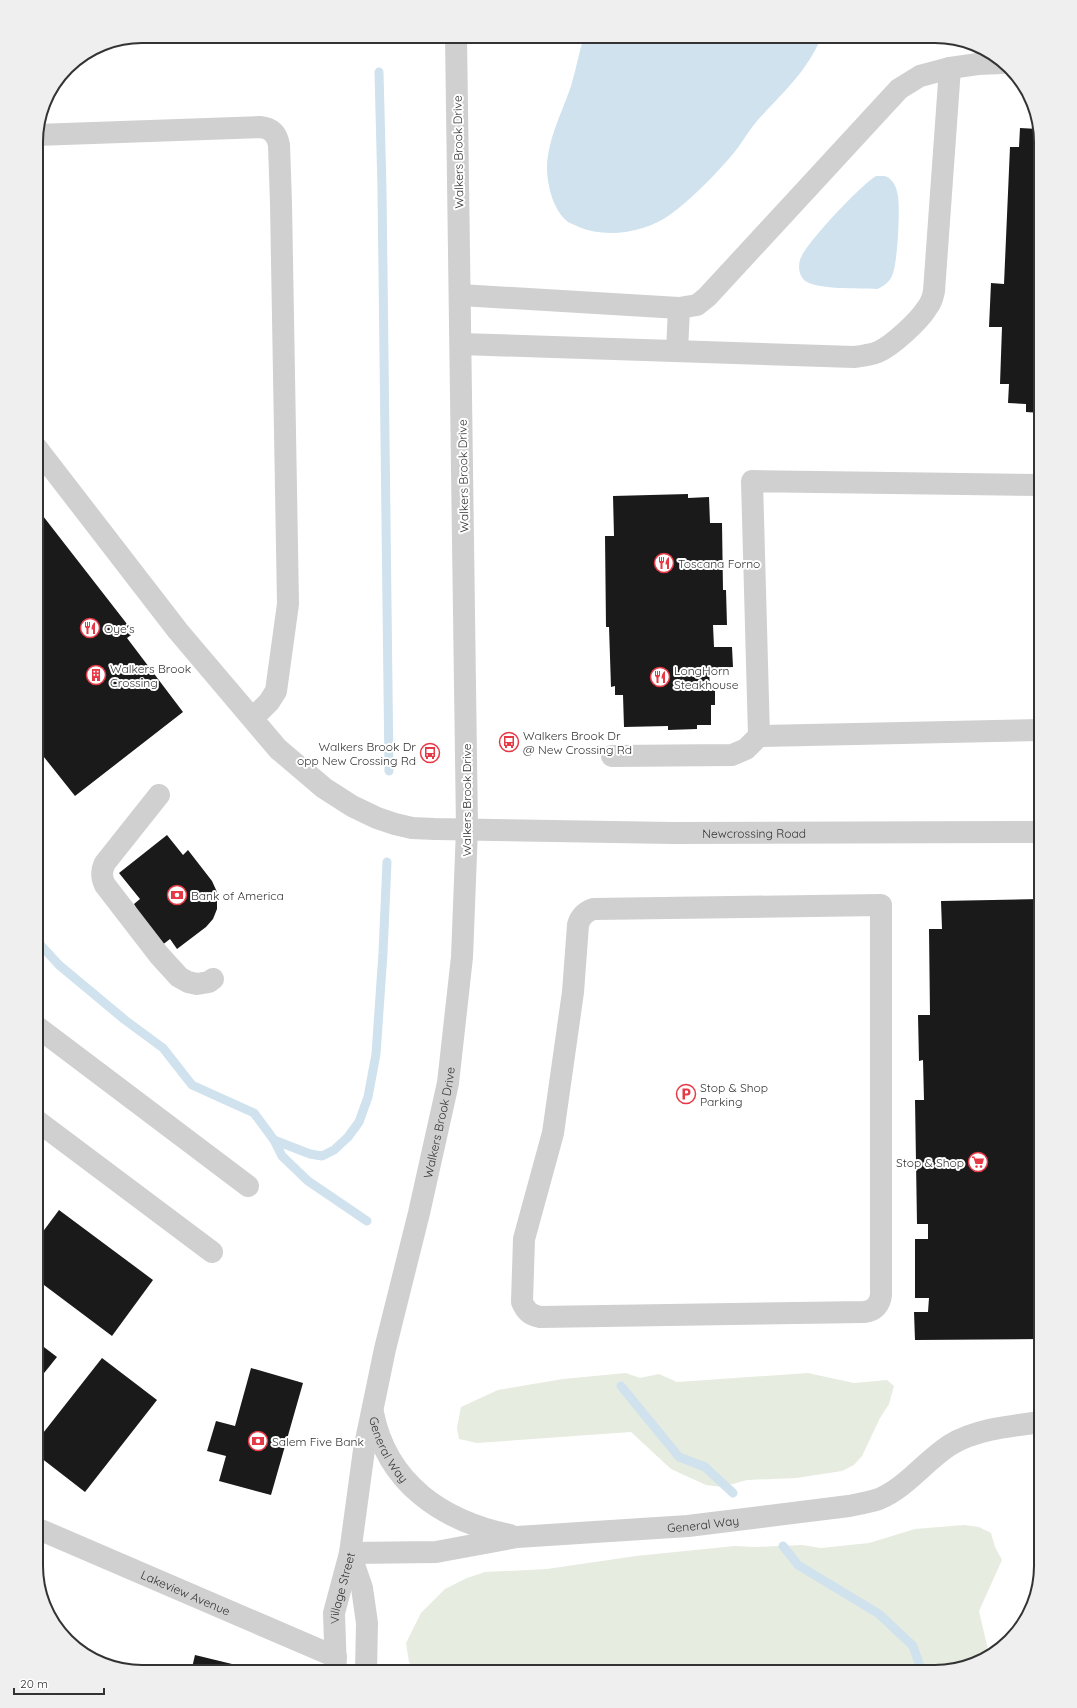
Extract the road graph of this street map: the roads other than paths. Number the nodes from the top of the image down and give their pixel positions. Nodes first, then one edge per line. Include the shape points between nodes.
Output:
1 (456, 43) edge
2 (994, 63) edge
3 (950, 68) junction
4 (43, 135) edge
5 (460, 295) junction
6 (679, 308) junction
7 (461, 344) junction
8 (677, 351) junction
9 (43, 456) edge
10 (1034, 485) edge
11 (253, 718) junction
12 (1034, 730) edge
13 (760, 736) junction
14 (612, 756) dead end
15 (159, 795) dead end
16 (467, 829) junction
17 (1034, 832) edge
18 (213, 979) dead end
19 (43, 1031) edge
20 (43, 1125) edge
21 (248, 1186) dead end
22 (524, 1239) joint
23 (212, 1252) dead end
24 (373, 1410) junction
25 (1034, 1428) edge
26 (43, 1531) edge
27 (517, 1536) junction
28 (350, 1553) junction
29 (336, 1664) edge
30 (366, 1665) edge

1 - 5 street, Walkers Brook Drive
2 - 3 street
3 - 6 street via 920,76 899,89 707,297 697,305
3 - 8 street via 935,284 930,304 917,321 885,348 873,354 860,356
4 - 11 street via 260,127 270,130 277,138 281,203 288,604 276,691
5 - 6 street
5 - 7 street, Walkers Brook Drive
6 - 8 street
7 - 8 street
7 - 16 street, Walkers Brook Drive
9 - 11 street, Newcrossing Road via 178,631
10 - 13 street via 752,481
11 - 16 street, Newcrossing Road via 278,748 324,788 352,806 377,818 412,828
12 - 13 street
13 - 14 street via 746,749 732,755
15 - 18 street via 105,863 102,878 159,956 175,973 192,983 200,984
16 - 17 street, Newcrossing Road via 672,833
16 - 24 street, Walkers Brook Drive via 462,957 448,1083
19 - 21 street
20 - 23 street
22 - 22 street via 553,1133 573,992 578,925 584,914 596,909 881,905 881,1295 874,1309 864,1312 537,1316 528,1311 522,1302
24 - 27 street, General Way via 380,1440 393,1465 416,1491 458,1519 486,1530
24 - 28 street, Walkers Brook Drive via 359,1483
25 - 27 street, General Way via 972,1435 938,1453 886,1495 850,1506 688,1526
26 - 29 street, Lakeview Avenue
27 - 28 street, General Way via 436,1552
28 - 29 street, Village Street via 334,1613
28 - 30 street, Village Street via 362,1588 367,1624

